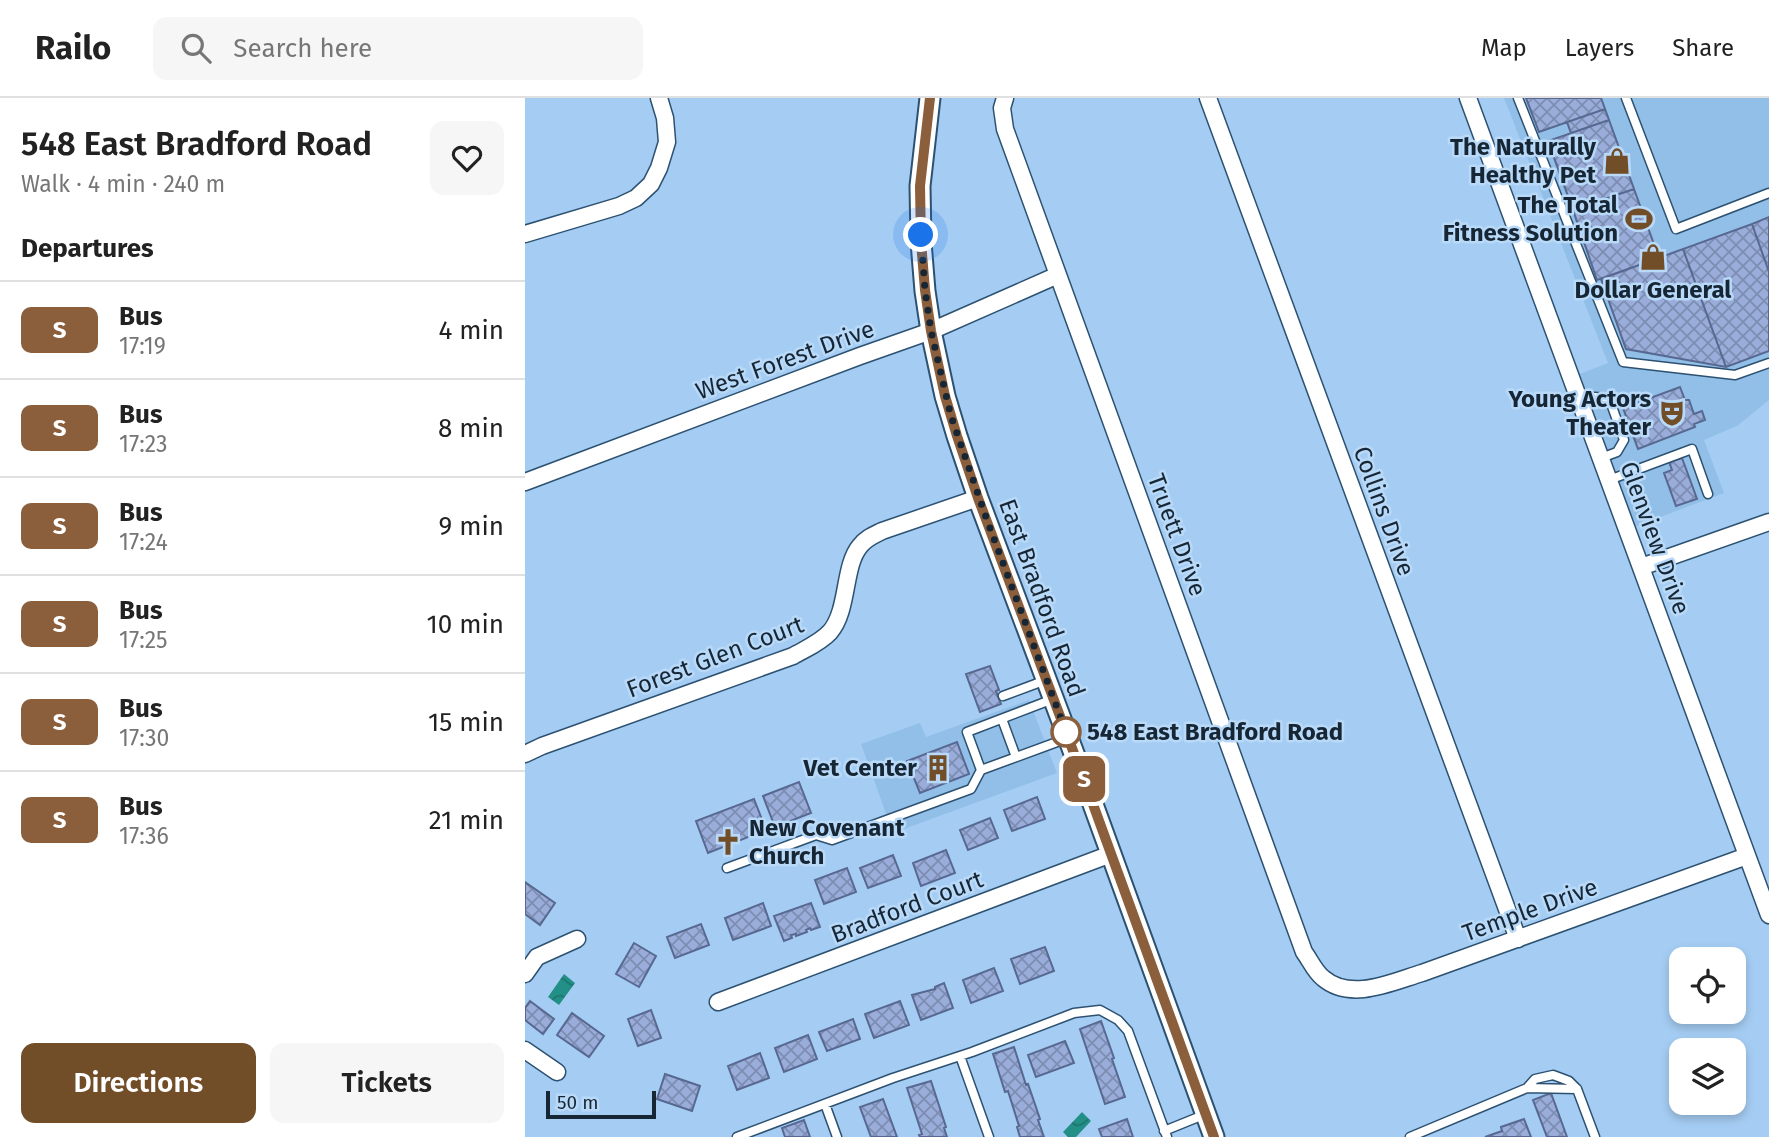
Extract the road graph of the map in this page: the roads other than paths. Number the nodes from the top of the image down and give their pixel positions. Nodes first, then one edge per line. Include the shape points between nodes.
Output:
1 (659, 98) edge
2 (930, 98) edge
3 (1005, 98) edge
4 (1208, 98) edge
5 (1468, 98) edge
6 (1518, 98) edge
7 (1626, 98) edge
8 (1769, 193) edge
9 (525, 234) edge
10 (1058, 275) junction
11 (931, 331) junction
12 (1769, 363) edge
13 (1580, 402) junction
14 (1601, 458) junction
15 (1609, 480) junction
16 (525, 482) edge
17 (1709, 494) dead end
18 (978, 498) junction
19 (1769, 522) edge
20 (1641, 567) junction
21 (1046, 680) junction
22 (1003, 696) dead end
23 (1053, 699) junction
24 (1002, 719) junction
25 (1068, 737) junction
26 (525, 754) edge
27 (1016, 757) junction
28 (981, 770) junction
29 (1111, 854) junction
30 (1747, 856) junction
31 (727, 868) dead end
32 (1765, 889) edge
33 (1769, 915) edge
34 (577, 939) dead end
35 (1518, 939) junction
36 (525, 974) edge
37 (1326, 981) joint
38 (718, 1002) dead end
39 (525, 1050) edge
40 (960, 1056) junction
41 (557, 1072) dead end
42 (1527, 1088) junction
43 (1577, 1089) junction
44 (825, 1104) junction
45 (1206, 1114) junction
46 (1165, 1134) edge
47 (737, 1137) edge
48 (837, 1137) edge
49 (989, 1137) edge
50 (1214, 1137) edge
51 (1409, 1137) edge
52 (1595, 1137) edge

1 - 9 street via 667,142 651,184 618,206
2 - 11 street, East Bradford Road via 920,186
3 - 10 street, Truett Drive via 1006,129
4 - 35 street, Collins Drive
5 - 13 street, Glenview Drive
6 - 12 lane via 1622,362 1735,374
7 - 8 lane via 1676,229
10 - 11 street, West Forest Drive
10 - 37 street, Truett Drive via 1304,952
11 - 16 street, West Forest Drive
11 - 18 street, East Bradford Road via 945,396
13 - 14 street, Glenview Drive
13 - 14 lane via 1609,398 1625,440 1617,452
14 - 15 street, Glenview Drive
15 - 17 lane via 1692,449
15 - 20 street, Glenview Drive
18 - 21 street, East Bradford Road
18 - 26 street, Forest Glen Court via 867,538 853,559 839,615 827,635 814,645
19 - 20 street
20 - 30 street, Glenview Drive
21 - 22 lane
21 - 23 street, East Bradford Road
23 - 24 lane
23 - 25 street, East Bradford Road
24 - 27 lane
24 - 28 lane via 967,732
25 - 27 lane
25 - 29 street, East Bradford Road
27 - 28 lane
28 - 31 lane via 971,789 832,840 816,835
29 - 38 street, Bradford Court
29 - 45 street, East Bradford Road
30 - 32 street, Glenview Drive
30 - 35 street, Temple Drive
32 - 33 street, Glenview Drive
34 - 36 street via 537,957
35 - 37 street, Temple Drive via 1368,989 1349,990
39 - 41 street
40 - 44 lane
40 - 46 lane via 1074,1013 1100,1010 1128,1031
40 - 49 lane
42 - 43 lane
42 - 43 lane via 1535,1079 1553,1075
42 - 51 lane
43 - 52 lane
44 - 47 lane
44 - 48 lane
45 - 46 lane
45 - 50 street, East Bradford Road

